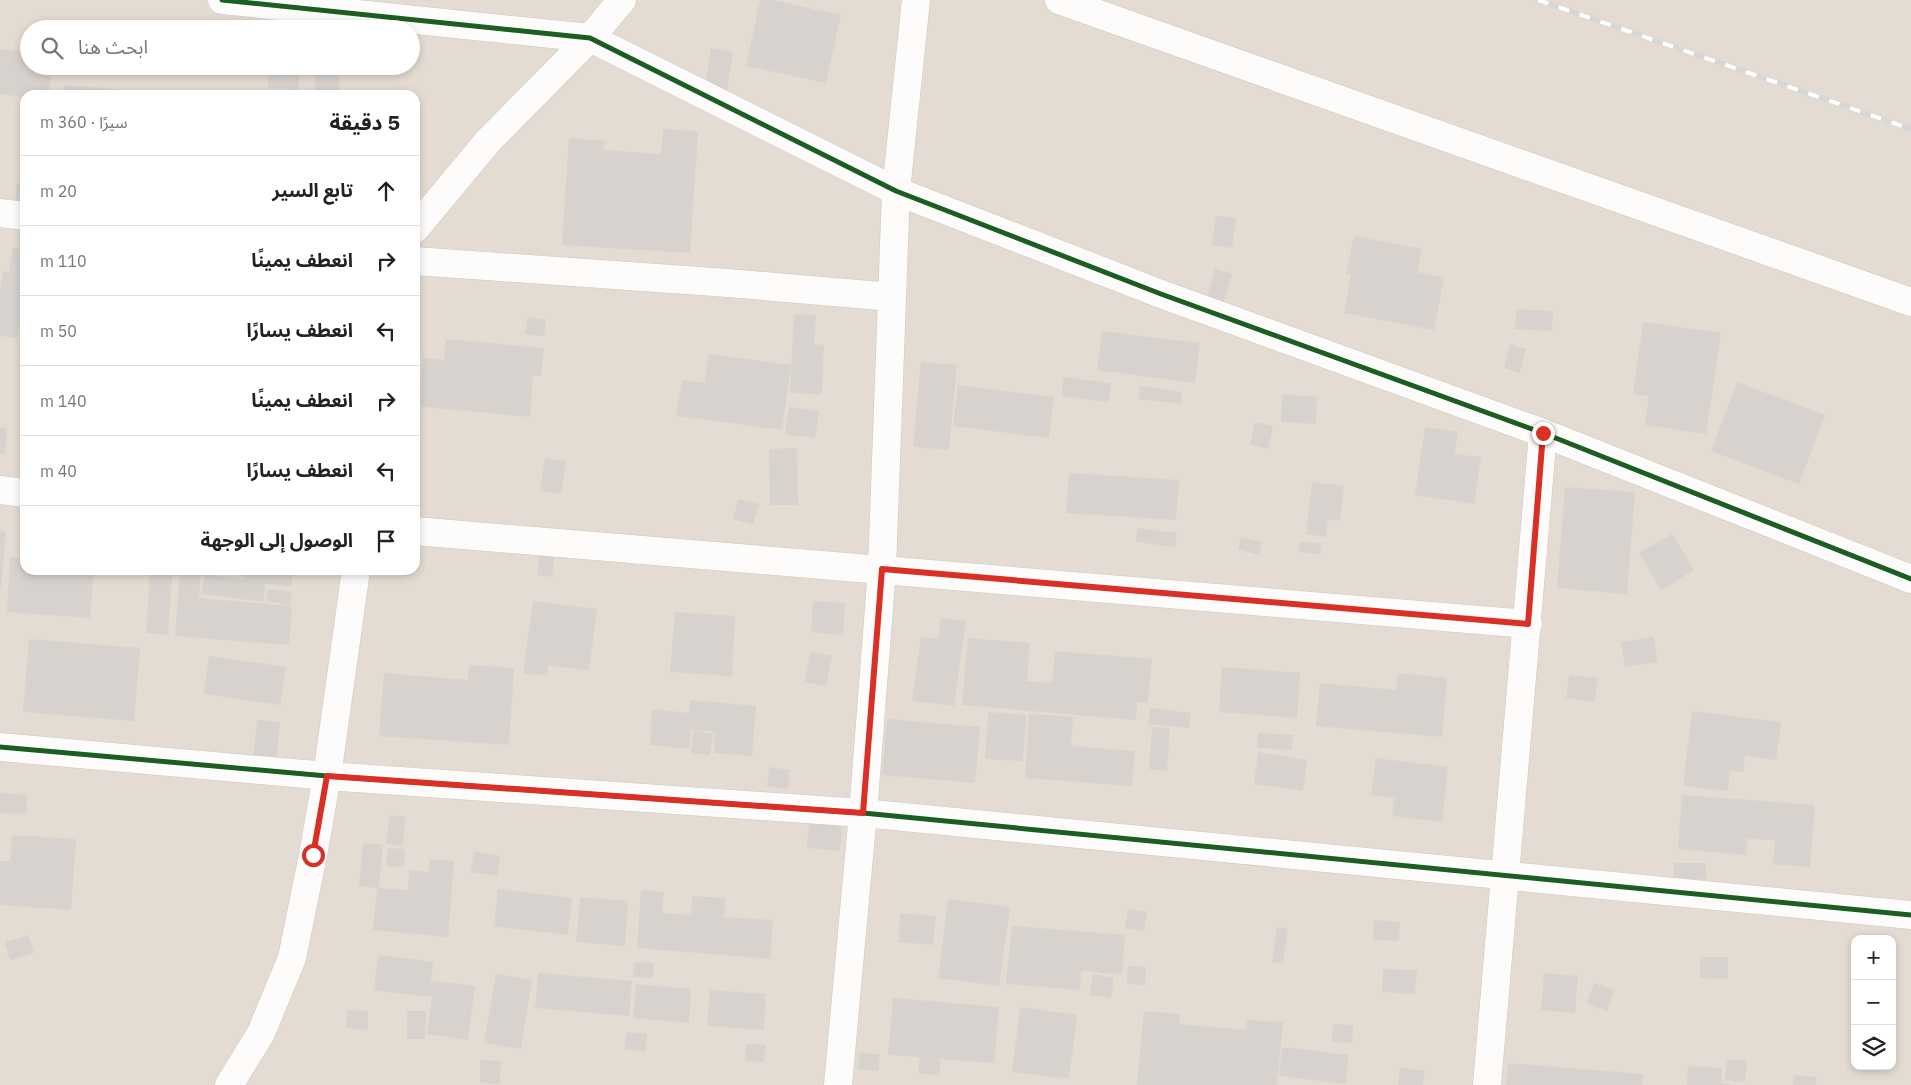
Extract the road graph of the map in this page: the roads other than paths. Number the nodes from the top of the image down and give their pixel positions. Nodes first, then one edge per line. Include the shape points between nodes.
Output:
1 (222, 0) edge
2 (622, 0) edge
3 (916, 0) edge
4 (1059, 0) edge
5 (416, 20) edge
6 (420, 20) edge
7 (590, 38) junction
8 (896, 190) junction
9 (0, 213) edge
10 (20, 215) edge
11 (420, 223) edge
12 (420, 261) edge
13 (892, 297) junction
14 (1911, 302) edge
15 (1543, 433) junction
16 (0, 490) edge
17 (20, 492) edge
18 (420, 531) edge
19 (882, 569) junction
20 (355, 575) edge
21 (1911, 579) edge
22 (1528, 624) junction
23 (0, 747) edge
24 (327, 776) junction
25 (863, 813) junction
26 (1504, 875) junction
27 (1911, 915) edge
28 (229, 1085) edge
29 (838, 1085) edge
30 (1488, 1085) edge

1 - 5 street
2 - 7 street
3 - 8 street
4 - 14 street
6 - 7 street
7 - 8 street
7 - 11 street via 489,140
8 - 13 street
8 - 15 street via 1161,294
9 - 10 street
12 - 13 street
13 - 19 street
15 - 21 street
15 - 22 street
16 - 17 street
18 - 19 street
19 - 22 street
19 - 25 street
20 - 24 street
22 - 26 street
23 - 24 street
24 - 25 street
24 - 28 street via 292,958 261,1033
25 - 26 street
25 - 29 street
26 - 27 street
26 - 30 street

